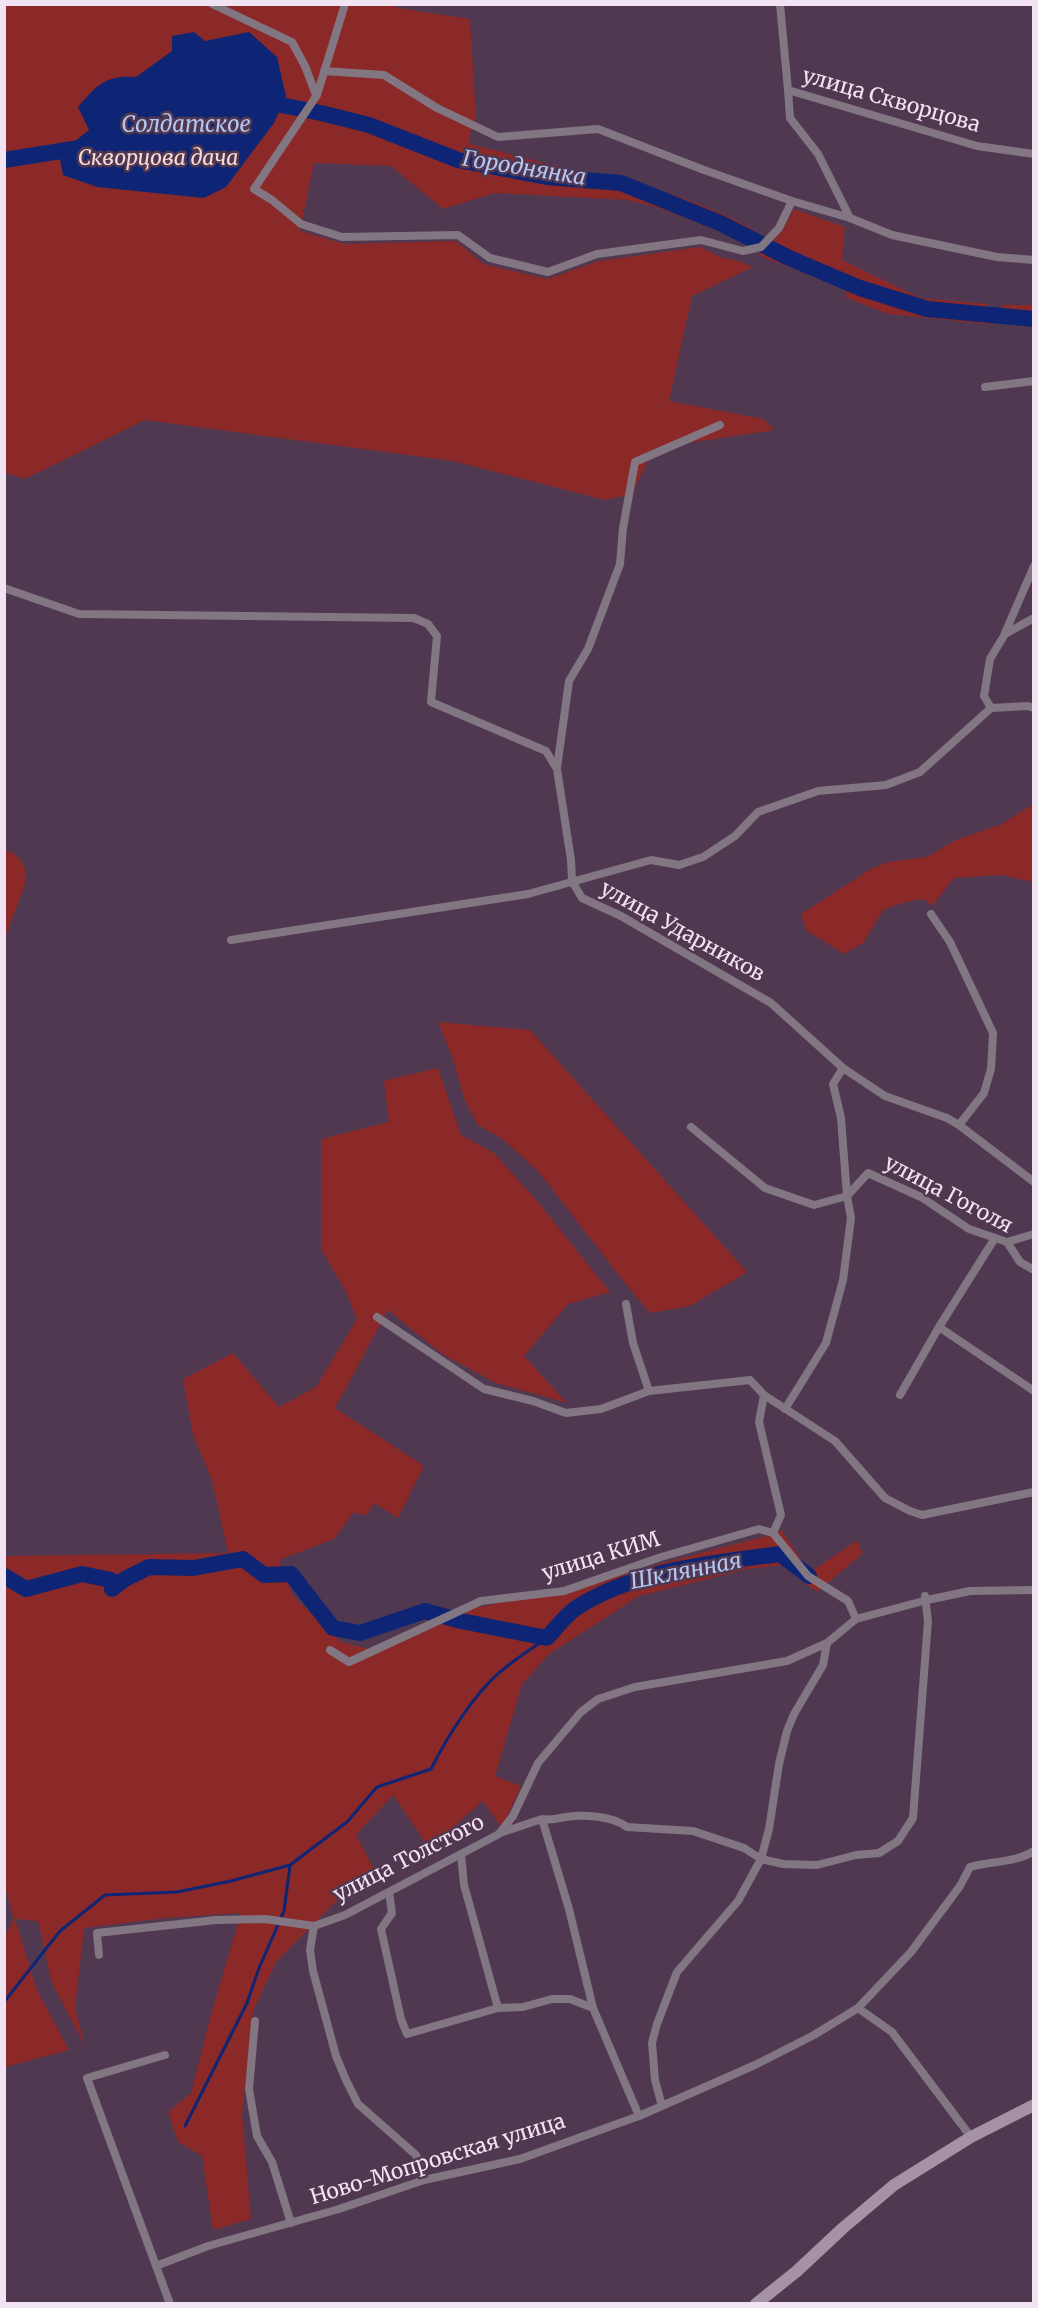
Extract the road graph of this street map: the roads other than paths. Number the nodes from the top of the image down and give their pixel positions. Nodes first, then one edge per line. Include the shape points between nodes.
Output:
1 (212, 4) edge
2 (345, 4) edge
3 (780, 4) edge
4 (324, 71) junction
5 (788, 90) junction
6 (316, 95) junction
7 (1034, 154) edge
8 (792, 201) junction
9 (850, 218) junction
10 (1034, 260) edge
11 (1034, 381) edge
12 (985, 387) dead end
13 (720, 425) dead end
14 (1034, 566) edge
15 (4, 588) edge
16 (1034, 618) edge
17 (1005, 634) junction
18 (992, 708) junction
19 (1034, 708) edge
20 (557, 769) junction
21 (572, 881) junction
22 (931, 914) dead end
23 (231, 940) dead end
24 (843, 1068) junction
25 (959, 1125) junction
26 (691, 1127) dead end
27 (1034, 1182) edge
28 (847, 1196) junction
29 (1034, 1234) edge
30 (995, 1238) junction
31 (1007, 1242) junction
32 (1034, 1270) edge
33 (626, 1304) dead end
34 (377, 1317) dead end
35 (939, 1327) junction
36 (649, 1391) junction
37 (1034, 1391) edge
38 (764, 1395) junction
39 (900, 1395) dead end
40 (785, 1409) junction
41 (1034, 1492) edge
42 (773, 1533) junction
43 (1034, 1590) edge
44 (926, 1598) junction
45 (856, 1619) junction
46 (827, 1643) junction
47 (330, 1650) dead end
48 (542, 1819) junction
49 (499, 1834) junction
50 (1034, 1851) edge
51 (461, 1854) junction
52 (761, 1859) junction
53 (389, 1892) junction
54 (314, 1926) junction
55 (99, 1955) dead end
56 (498, 2008) junction
57 (593, 2008) junction
58 (858, 2008) junction
59 (255, 2021) dead end
60 (165, 2055) dead end
61 (1034, 2105) edge
62 (662, 2106) junction
63 (639, 2115) junction
64 (971, 2137) junction
65 (424, 2180) junction
66 (291, 2223) junction
67 (156, 2266) junction
68 (170, 2304) edge
69 (756, 2304) edge

1 - 6 street via 292,42
2 - 4 street
3 - 5 street, улица Скворцова
4 - 6 street
4 - 8 street via 384,75 437,108 498,137 598,129
5 - 7 street, улица Скворцова via 977,146
5 - 9 street via 790,118 818,154
6 - 8 street via 254,189 302,224 342,237 458,235 490,258 548,272 597,254 701,240 743,251 761,247 779,228
8 - 9 street
9 - 10 street via 892,235 997,257
11 - 12 street
13 - 20 street via 635,462 620,564 588,649 569,681
14 - 17 street
15 - 20 street via 79,614 414,618 428,624 437,636 431,702 546,751
16 - 17 street
17 - 18 street via 990,660 984,696
18 - 19 street
18 - 21 street via 920,772 886,785 818,791 758,812 735,836 703,857 679,865 651,861
20 - 21 street
21 - 23 street, улица Ударников via 468,905
21 - 24 street, улица Ударников via 582,898 621,916 771,1003
22 - 25 street via 950,942 993,1033 992,1069 984,1093
24 - 25 street, улица Ударников via 885,1096
24 - 28 street via 833,1084
25 - 27 street, улица Ударников
26 - 28 street via 765,1188 814,1205
28 - 30 street, улица Гоголя via 868,1173 921,1197 969,1229
28 - 40 street via 851,1218 843,1280 826,1343
29 - 31 street
30 - 31 street, улица Гоголя
30 - 35 street
31 - 32 street, улица Гоголя via 1020,1262
33 - 36 street via 633,1343
34 - 36 street via 484,1389 566,1413 601,1409
35 - 37 street
35 - 39 street
36 - 38 street via 750,1380
38 - 40 street
38 - 42 street via 759,1422 781,1515
40 - 41 street via 835,1441 885,1497 922,1515
42 - 45 street via 808,1576 848,1601
42 - 47 street, улица КИМ via 759,1529 661,1557 564,1591 480,1601 350,1662
43 - 44 street, улица Толстого via 970,1591
44 - 45 street, улица Толстого
44 - 52 street via 928,1621 913,1818 898,1841 879,1852 817,1864 783,1864
45 - 46 street, улица Толстого
46 - 49 street, улица Толстого via 787,1661 646,1685 598,1699 581,1712 538,1763 513,1816
46 - 52 street via 823,1665 787,1731
48 - 49 street
48 - 52 street via 585,1817 620,1821 627,1827 693,1831 744,1848
48 - 57 street
49 - 51 street, улица Толстого
50 - 58 street, Ново-Мопровская улица via 1023,1858 970,1867 911,1952
51 - 53 street, улица Толстого
51 - 56 street via 464,1885
52 - 62 street via 738,1901 677,1972 652,2043
53 - 54 street, улица Толстого via 345,1916
53 - 56 street via 392,1913 381,1929 407,2034
54 - 55 street, улица Толстого via 216,1920 97,1933
54 - 65 street via 310,1950 313,1971 346,2080 358,2104 416,2155
56 - 57 street via 570,1999
57 - 63 street
58 - 62 street, Ново-Мопровская улица via 755,2065
58 - 64 street via 892,2032
59 - 66 street via 249,2089 257,2136 272,2162
60 - 67 street via 87,2078
61 - 64 main road
62 - 63 street, Ново-Мопровская улица
63 - 65 street, Ново-Мопровская улица via 520,2159
64 - 69 main road via 894,2185
65 - 66 street, Ново-Мопровская улица
66 - 67 street, Ново-Мопровская улица via 208,2246
67 - 68 street

